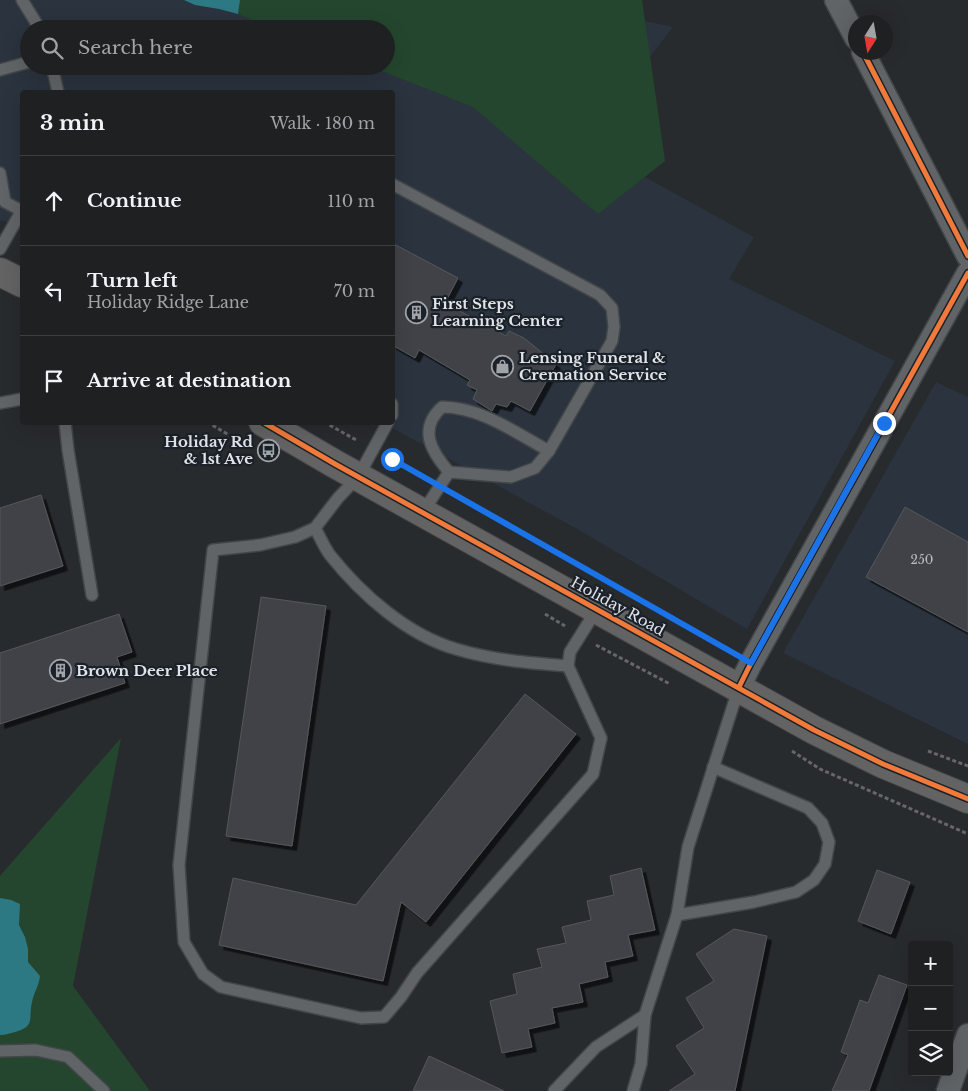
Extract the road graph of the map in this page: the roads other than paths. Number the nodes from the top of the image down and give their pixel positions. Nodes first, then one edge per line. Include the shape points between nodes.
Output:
1 (22, 0) edge
2 (836, 0) edge
3 (34, 20) edge
4 (848, 23) edge
5 (867, 60) edge
6 (20, 64) edge
7 (0, 70) edge
8 (54, 75) edge
9 (58, 90) edge
10 (1, 180) edge
11 (395, 186) edge
12 (20, 210) edge
13 (20, 214) edge
14 (0, 249) edge
15 (968, 256) edge
16 (0, 272) edge
17 (968, 273) edge
18 (20, 282) edge
19 (20, 399) edge
20 (0, 403) edge
21 (65, 425) edge
22 (268, 425) edge
23 (386, 425) edge
24 (549, 451) junction
25 (449, 472) junction
26 (358, 477) junction
27 (423, 512) junction
28 (315, 528) junction
29 (92, 595) dead end
30 (597, 608) junction
31 (568, 666) junction
32 (739, 688) junction
33 (713, 766) junction
34 (968, 799) edge
35 (676, 915) junction
36 (645, 1015) junction
37 (968, 1035) edge
38 (0, 1051) edge
39 (104, 1091) edge
40 (554, 1091) edge
41 (633, 1091) edge
42 (948, 1091) edge

1 - 3 lane
2 - 4 street
5 - 15 street
6 - 7 lane
8 - 9 lane
10 - 12 lane via 5,202
11 - 24 lane via 600,295 612,308 612,342
13 - 14 lane
16 - 18 street
17 - 32 street
19 - 20 lane
21 - 29 lane
22 - 26 street, Holiday Road
23 - 26 lane
24 - 25 lane via 535,468 511,477
24 - 25 lane via 490,418 456,407 442,407 429,424 430,441 435,456
25 - 27 lane
26 - 27 street, Holiday Road
26 - 28 lane
27 - 30 street, Holiday Road
28 - 31 lane via 329,554 364,592 409,629 455,649 513,662
28 - 31 lane via 295,537 260,545 213,550 179,864 184,942 203,974 221,987 361,1018 384,1017 417,973 593,774 601,738
30 - 31 lane via 570,652
30 - 32 street, Holiday Road
32 - 33 lane
32 - 34 street, Holiday Road via 883,764
33 - 35 lane via 688,847
33 - 35 lane via 808,808 822,823 829,842 826,864 814,880 796,892
35 - 36 lane
36 - 40 lane via 596,1047
36 - 41 lane via 641,1064
37 - 42 street
38 - 39 lane via 36,1050 68,1057

